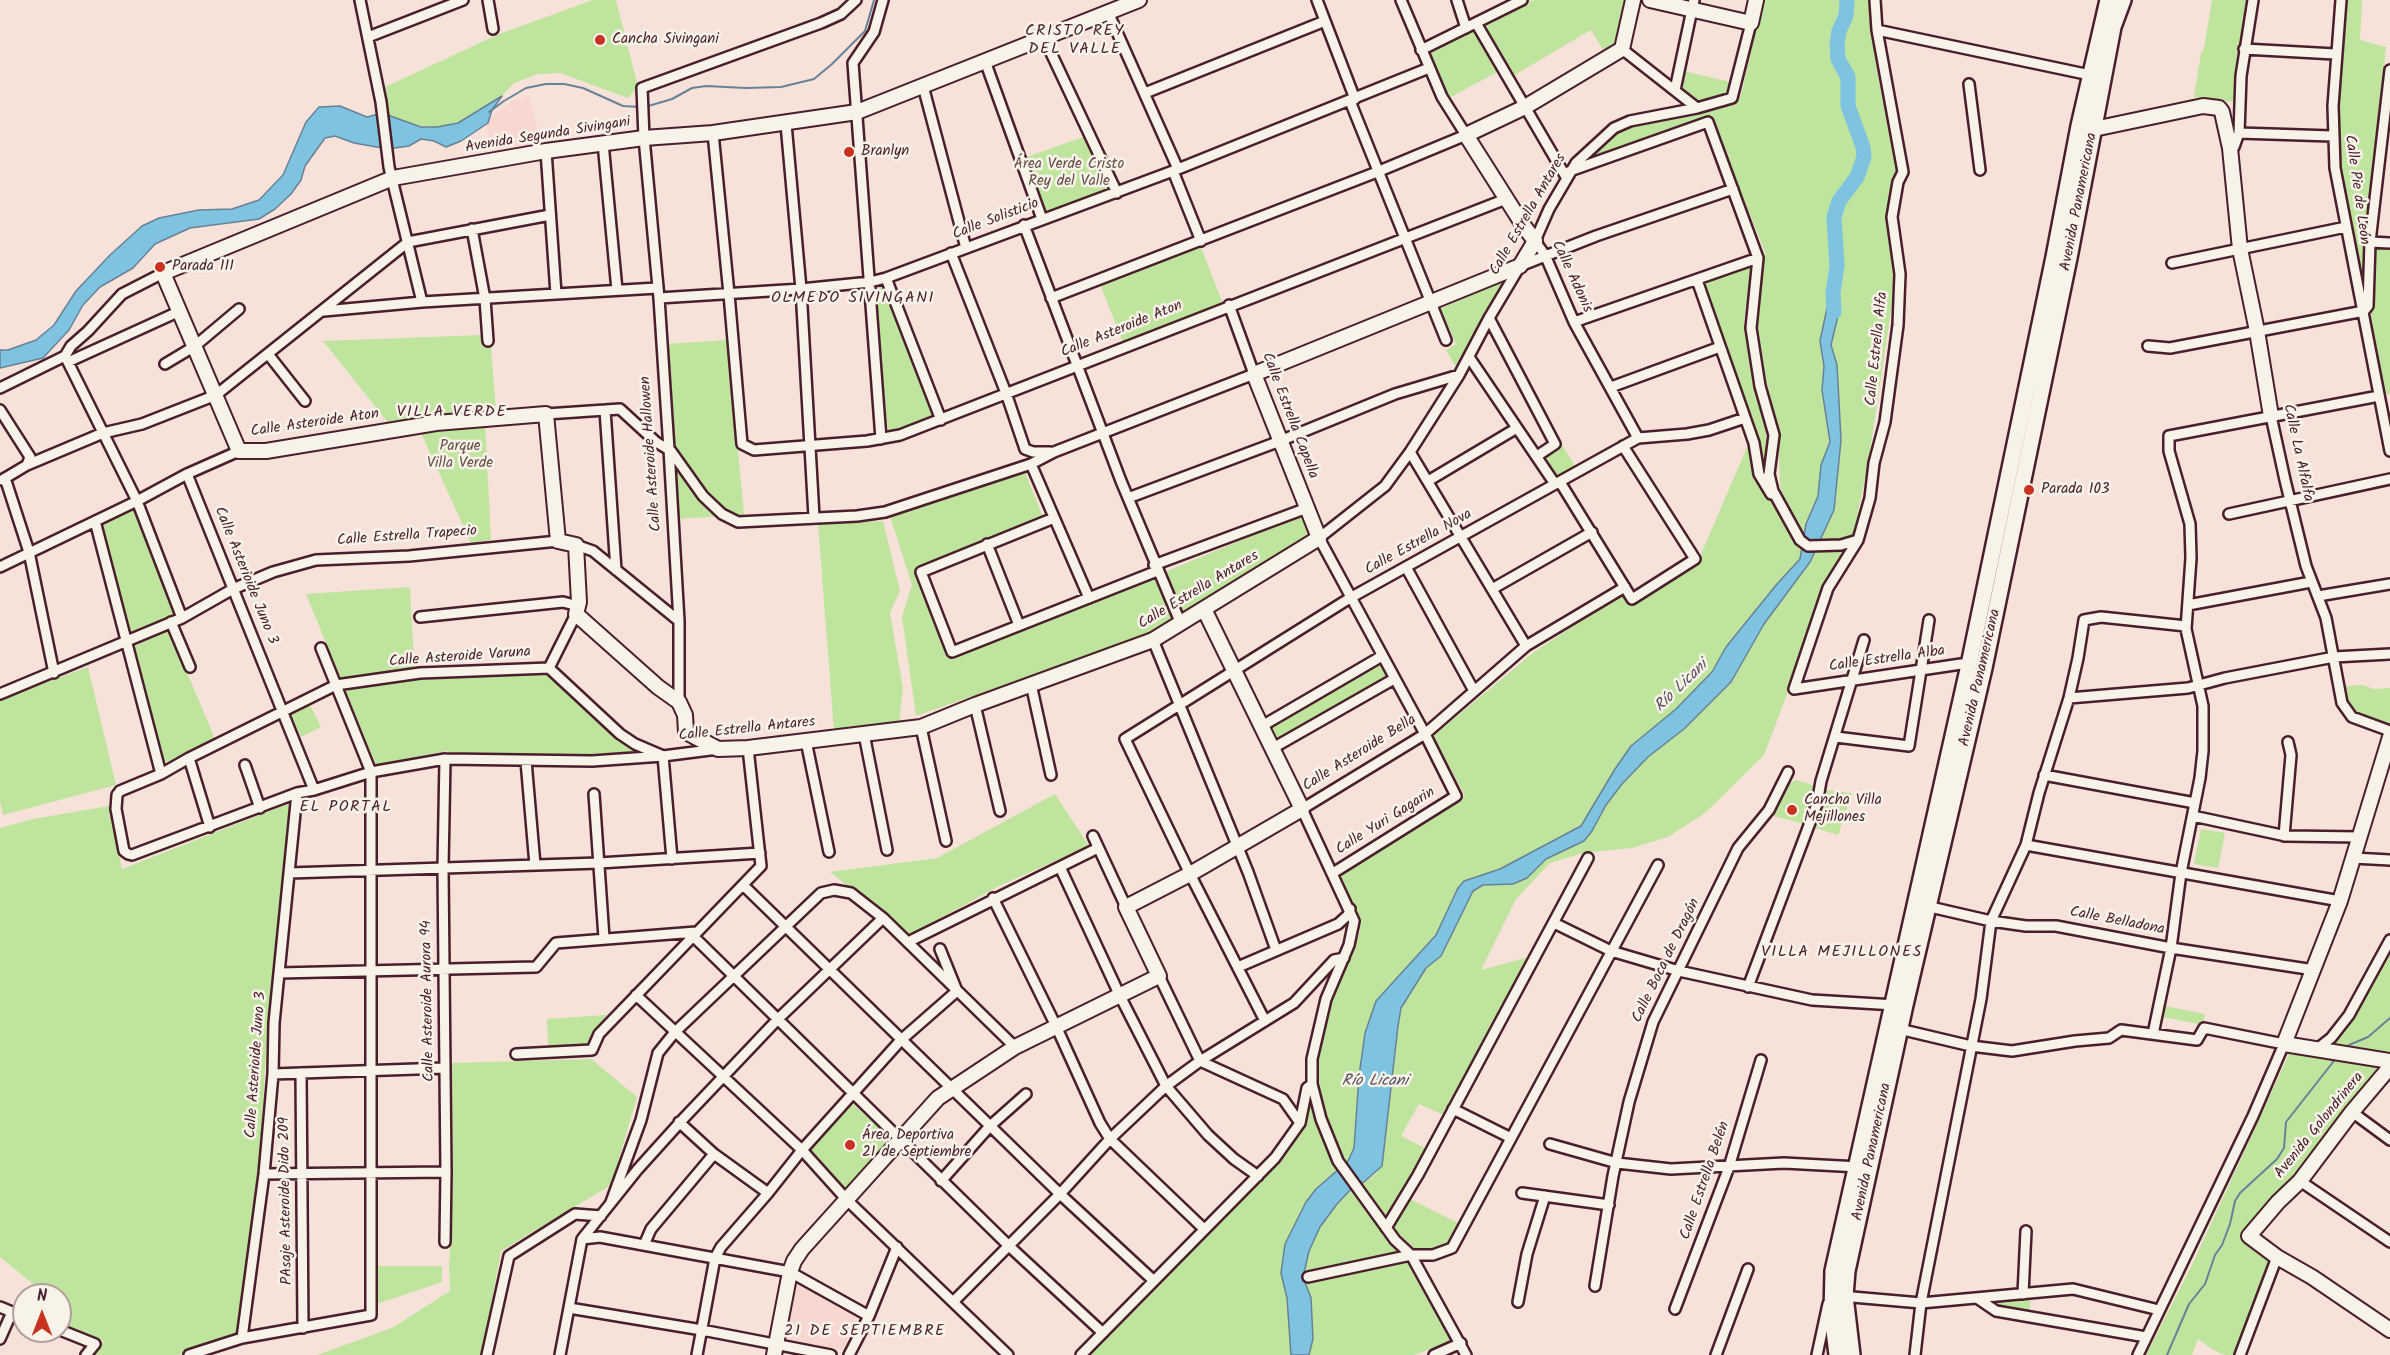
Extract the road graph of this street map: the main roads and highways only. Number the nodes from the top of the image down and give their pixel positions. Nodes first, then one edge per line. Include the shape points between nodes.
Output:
1 (2108, 0) edge
2 (2123, 0) edge
3 (2086, 127) junction
4 (1838, 1297) junction
5 (1837, 1355) edge
6 (1852, 1355) edge

1 - 3 main road, Avenida Panamericana via 2090,75
2 - 3 main road, Avenida Panamericana
3 - 4 main road, Avenida Panamericana via 1976,667 1863,1167 1833,1271
4 - 5 main road, Avenida Panamericana
4 - 6 main road, Avenida Panamericana

